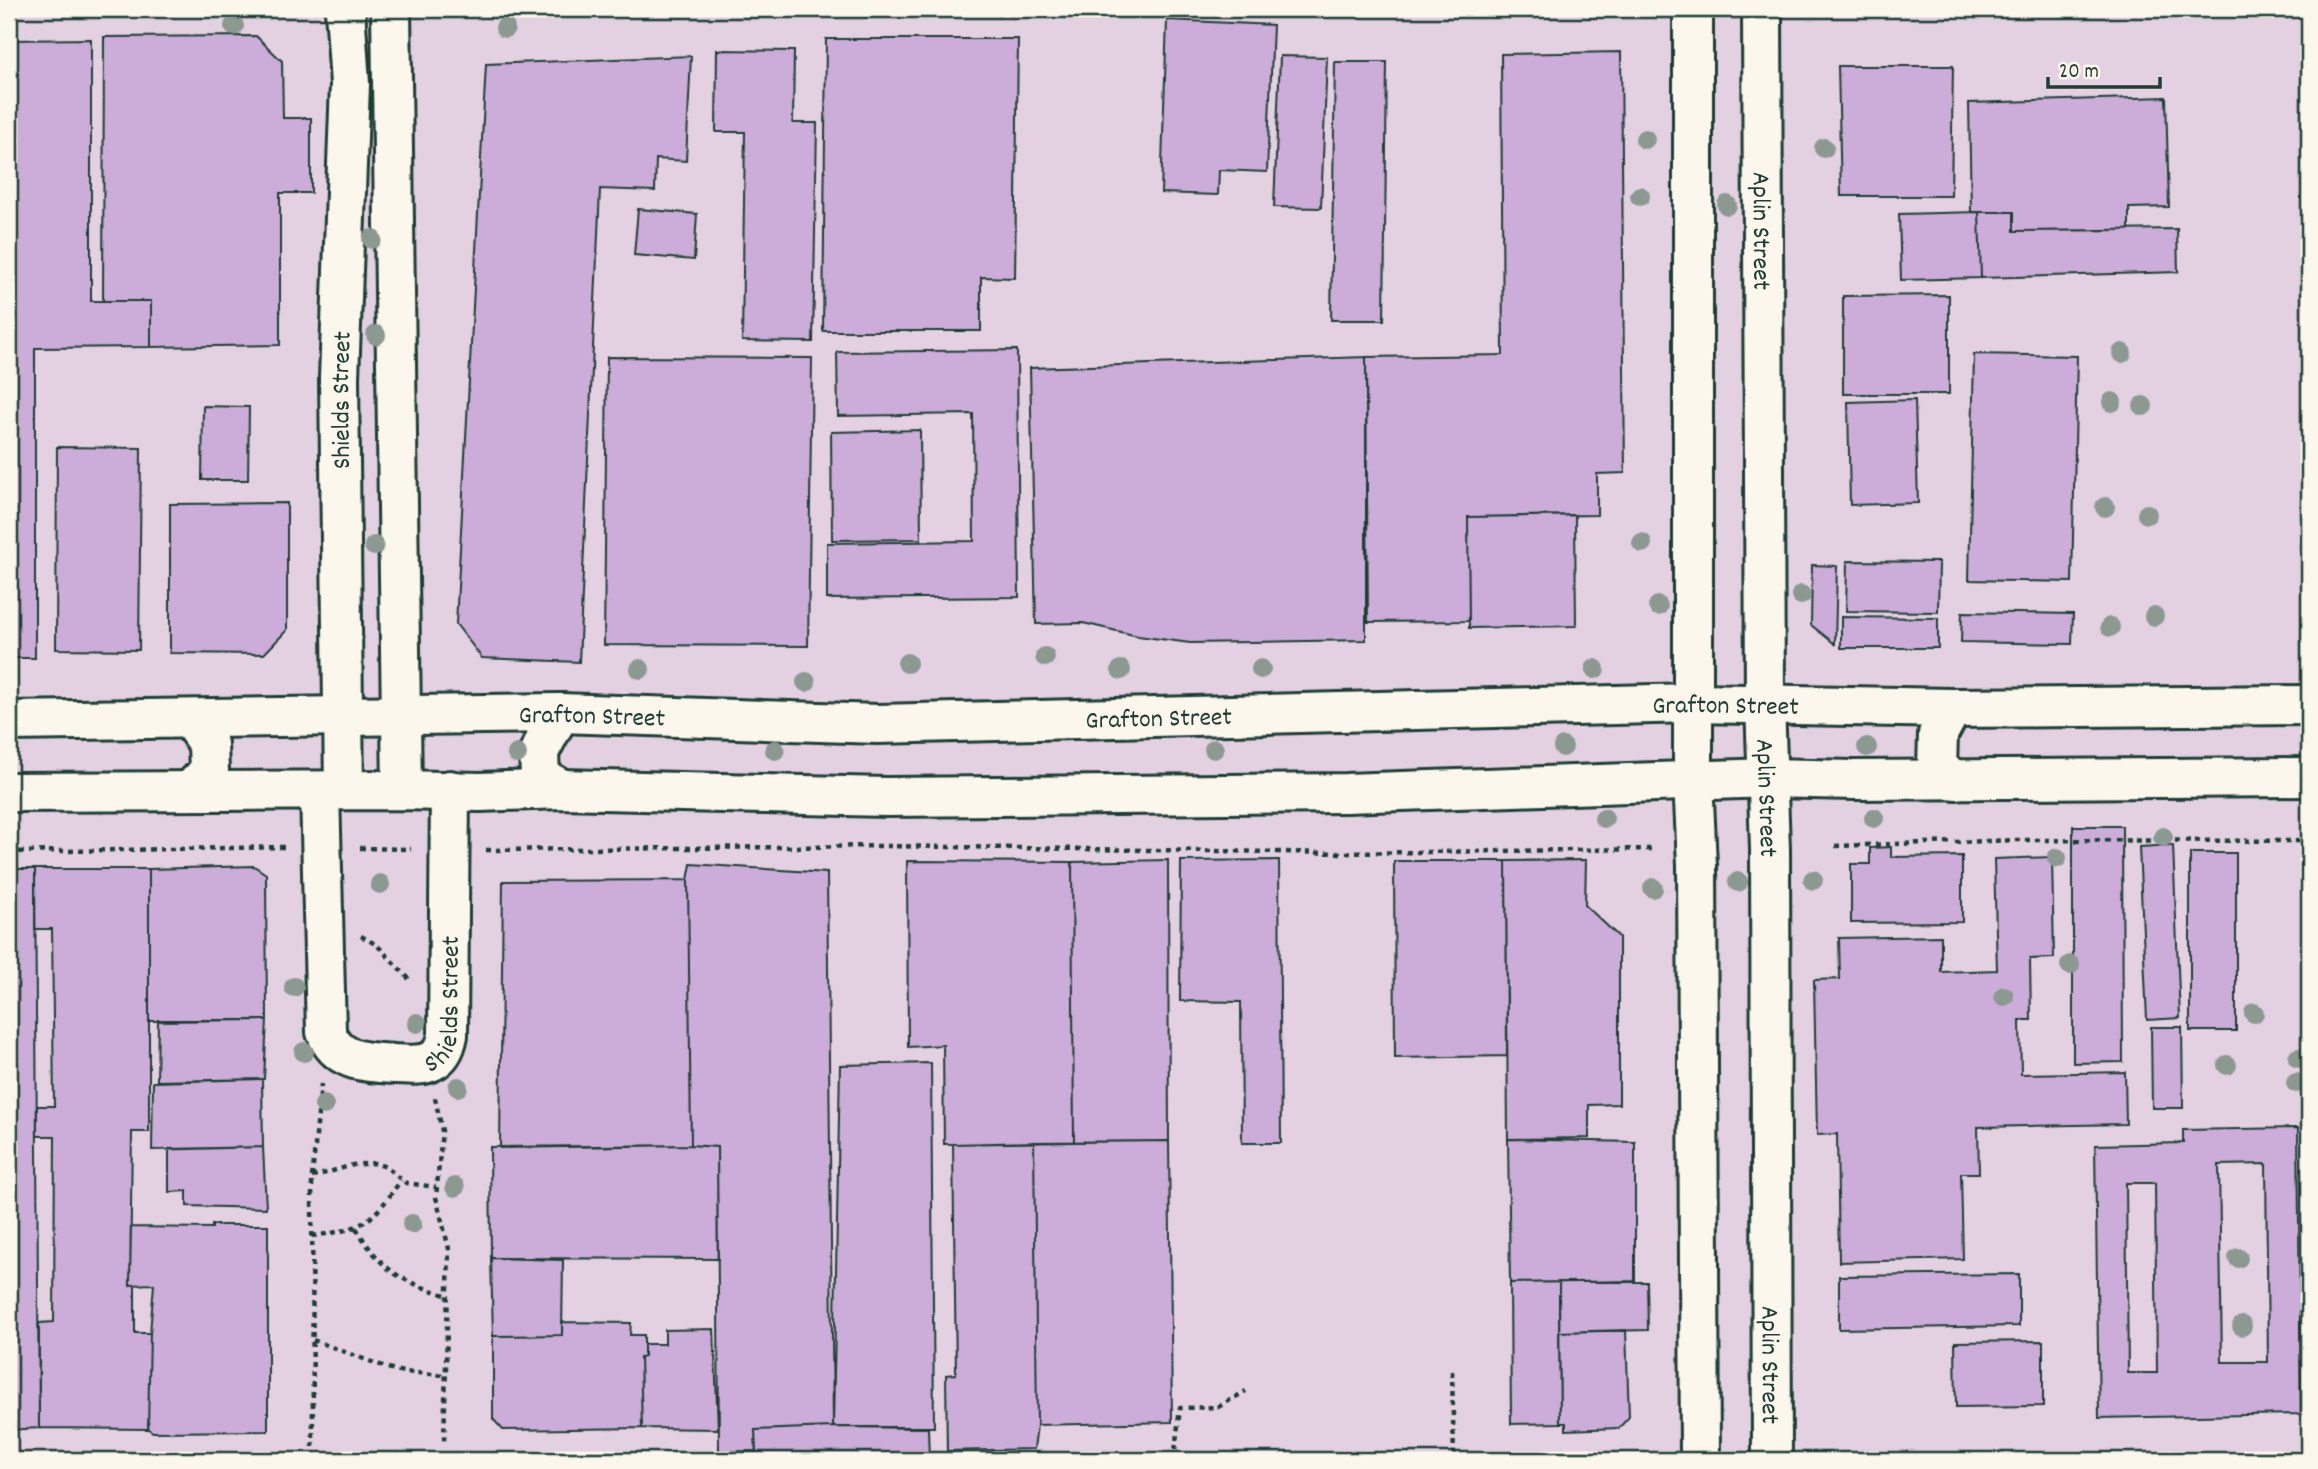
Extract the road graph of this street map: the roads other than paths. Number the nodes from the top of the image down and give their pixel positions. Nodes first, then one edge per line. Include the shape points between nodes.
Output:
1 (345, 9) edge
2 (391, 9) edge
3 (1693, 9) edge
4 (1762, 9) edge
5 (1693, 703) junction
6 (1765, 704) junction
7 (2309, 705) edge
8 (1952, 708) junction
9 (560, 713) junction
10 (343, 716) junction
11 (401, 717) junction
12 (191, 720) junction
13 (9, 721) edge
14 (2309, 777) edge
15 (1769, 778) junction
16 (1693, 779) junction
17 (1956, 780) junction
18 (562, 789) junction
19 (402, 790) junction
20 (450, 790) junction
21 (190, 791) junction
22 (332, 791) junction
23 (9, 792) edge
24 (1700, 1460) edge
25 (1772, 1460) edge

1 - 10 street, Shields Street via 349,84 339,378
2 - 11 street, Shields Street
3 - 5 street
4 - 6 street, Aplin Street
5 - 6 street, Grafton Street
5 - 9 street, Grafton Street via 878,724
5 - 16 street
6 - 8 street, Grafton Street
6 - 15 street, Aplin Street
7 - 8 street, Grafton Street
8 - 17 street via 1938,734 1937,769
9 - 11 street, Grafton Street
9 - 18 street via 539,752 540,777
10 - 11 street, Grafton Street
10 - 12 street, Grafton Street
10 - 22 street, Shields Street
11 - 19 street, Shields Street
12 - 13 street, Grafton Street
12 - 21 street via 208,744 208,771
14 - 17 street
15 - 16 street
15 - 17 street
15 - 25 street, Aplin Street
16 - 18 street via 1346,793 886,797
16 - 24 street
18 - 20 street
19 - 20 street
19 - 22 street
20 - 22 street, Shields Street via 448,1035 438,1057 426,1063 358,1061 328,1040 321,846
21 - 22 street
21 - 23 street

